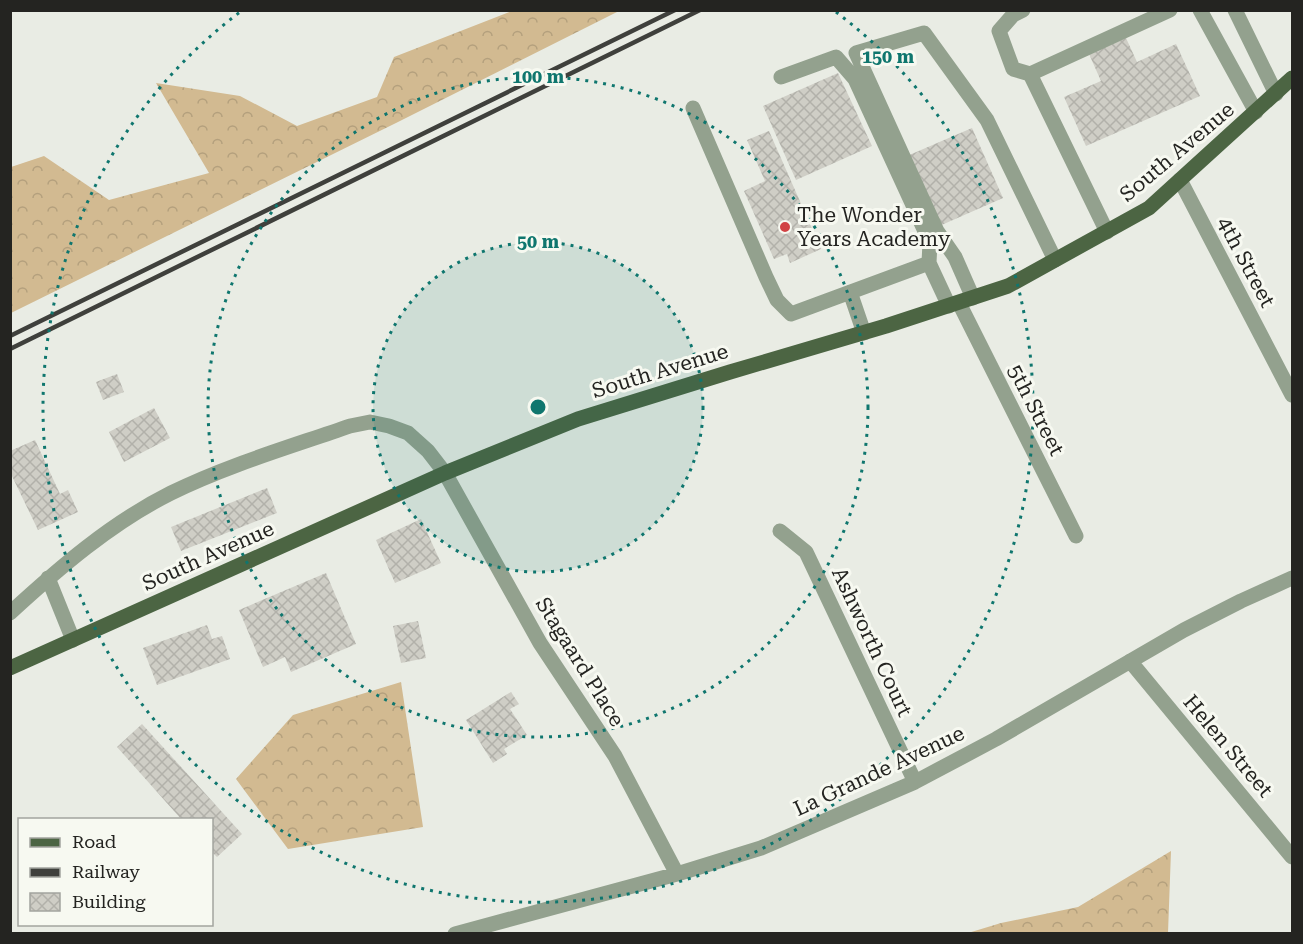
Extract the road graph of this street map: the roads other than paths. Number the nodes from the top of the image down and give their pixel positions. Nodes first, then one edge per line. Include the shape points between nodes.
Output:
1 (1023, 10) edge
2 (1170, 10) edge
3 (1200, 10) edge
4 (1235, 10) edge
5 (1030, 74) junction
6 (781, 77) dead end
7 (1293, 78) edge
8 (1276, 94) junction
9 (693, 108) dead end
10 (1256, 112) junction
11 (1180, 180) junction
12 (1107, 232) junction
13 (1055, 260) junction
14 (929, 263) junction
15 (850, 292) junction
16 (960, 302) junction
17 (864, 333) junction
18 (1293, 395) edge
19 (445, 473) junction
20 (780, 531) dead end
21 (1076, 536) dead end
22 (48, 578) junction
23 (1293, 578) edge
24 (10, 613) edge
25 (73, 640) junction
26 (1130, 661) junction
27 (10, 668) edge
28 (915, 782) junction
29 (1293, 857) edge
30 (677, 874) junction
31 (455, 933) edge

1 - 5 street via 999,31 1013,69
2 - 5 street
3 - 10 street
4 - 8 street
5 - 12 street
6 - 14 street via 836,57 855,79 930,242
7 - 8 main road, South Avenue
8 - 10 main road, South Avenue
9 - 15 street via 777,300 791,314
10 - 11 main road, South Avenue
11 - 12 main road, South Avenue via 1149,208
11 - 18 street, 4th Street
12 - 13 main road, South Avenue
13 - 16 main road, South Avenue via 1008,286
13 - 16 street via 987,120 924,33 856,53 937,231 955,257
14 - 15 street
14 - 16 street
15 - 17 street
16 - 17 main road, South Avenue
16 - 21 street, 5th Street
17 - 19 main road, South Avenue via 578,419
19 - 22 street, Stagaard Place via 408,433 370,422 350,426 220,471 170,494 117,524
19 - 25 main road, South Avenue
19 - 30 street, Stagaard Place via 540,643 615,756
20 - 28 street, Ashworth Court via 807,552
22 - 24 street, Stagaard Place
22 - 25 street
23 - 26 street, La Grande Avenue via 1232,605
25 - 27 main road, South Avenue
26 - 28 street, La Grande Avenue
26 - 29 street, Helen Street
28 - 30 street, La Grande Avenue via 761,848
30 - 31 street, La Grande Avenue

